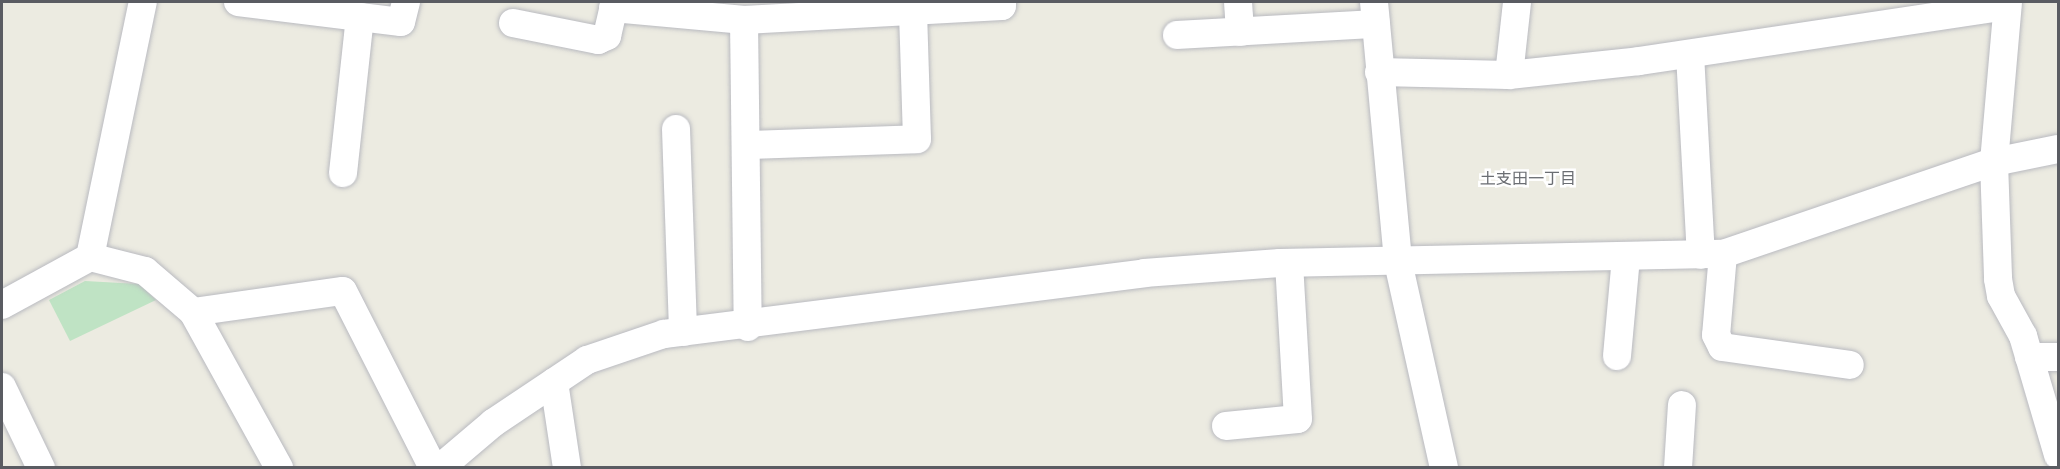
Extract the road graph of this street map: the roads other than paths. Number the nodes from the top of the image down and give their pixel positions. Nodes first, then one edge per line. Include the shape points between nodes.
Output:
1 (143, 2) edge
2 (238, 2) edge
3 (406, 2) edge
4 (1002, 2) edge
5 (1238, 2) edge
6 (1516, 2) edge
7 (2008, 4) edge
8 (614, 5) edge
9 (914, 11) junction
10 (1375, 13) edge
11 (360, 17) junction
12 (744, 20) junction
13 (513, 23) dead end
14 (1240, 32) junction
15 (1177, 35) dead end
16 (1690, 54) junction
17 (1379, 72) junction
18 (1509, 75) junction
19 (676, 129) dead end
20 (749, 145) junction
21 (2058, 149) edge
22 (1994, 162) junction
23 (343, 173) dead end
24 (1712, 255) junction
25 (90, 257) junction
26 (1626, 257) junction
27 (1398, 262) junction
28 (1289, 264) junction
29 (2, 304) edge
30 (193, 312) junction
31 (748, 327) junction
32 (683, 332) junction
33 (1617, 356) dead end
34 (2029, 357) junction
35 (2058, 357) edge
36 (1850, 365) dead end
37 (554, 382) junction
38 (2, 387) edge
39 (1682, 405) dead end
40 (1226, 426) dead end
41 (2058, 455) edge
42 (41, 468) edge
43 (279, 468) edge
44 (433, 468) edge
45 (440, 468) edge
46 (567, 468) edge
47 (1444, 468) edge
48 (1678, 468) edge

1 - 25 street
2 - 11 street
3 - 11 street via 401,22
4 - 9 street via 1002,6
5 - 14 street
6 - 18 street
7 - 16 street
7 - 22 street
8 - 12 street
8 - 13 street via 607,36 588,42
9 - 12 street
9 - 20 street via 917,139
10 - 14 street
10 - 17 street
11 - 23 street
12 - 20 street
14 - 15 street
16 - 18 street
16 - 24 street
17 - 18 street
17 - 27 street
19 - 32 street
20 - 31 street
21 - 22 street
22 - 24 street
22 - 34 street via 2001,296
24 - 26 street
24 - 36 street via 1716,336 1722,347
25 - 29 street
25 - 30 street via 145,271
26 - 27 street
26 - 33 street
27 - 28 street
27 - 47 street
28 - 31 street via 1144,273
28 - 40 street via 1298,419
30 - 43 street
30 - 44 street via 343,291
31 - 32 street
32 - 37 street via 587,360
34 - 35 street
34 - 41 street
37 - 45 street
37 - 46 street
38 - 42 street
39 - 48 street

